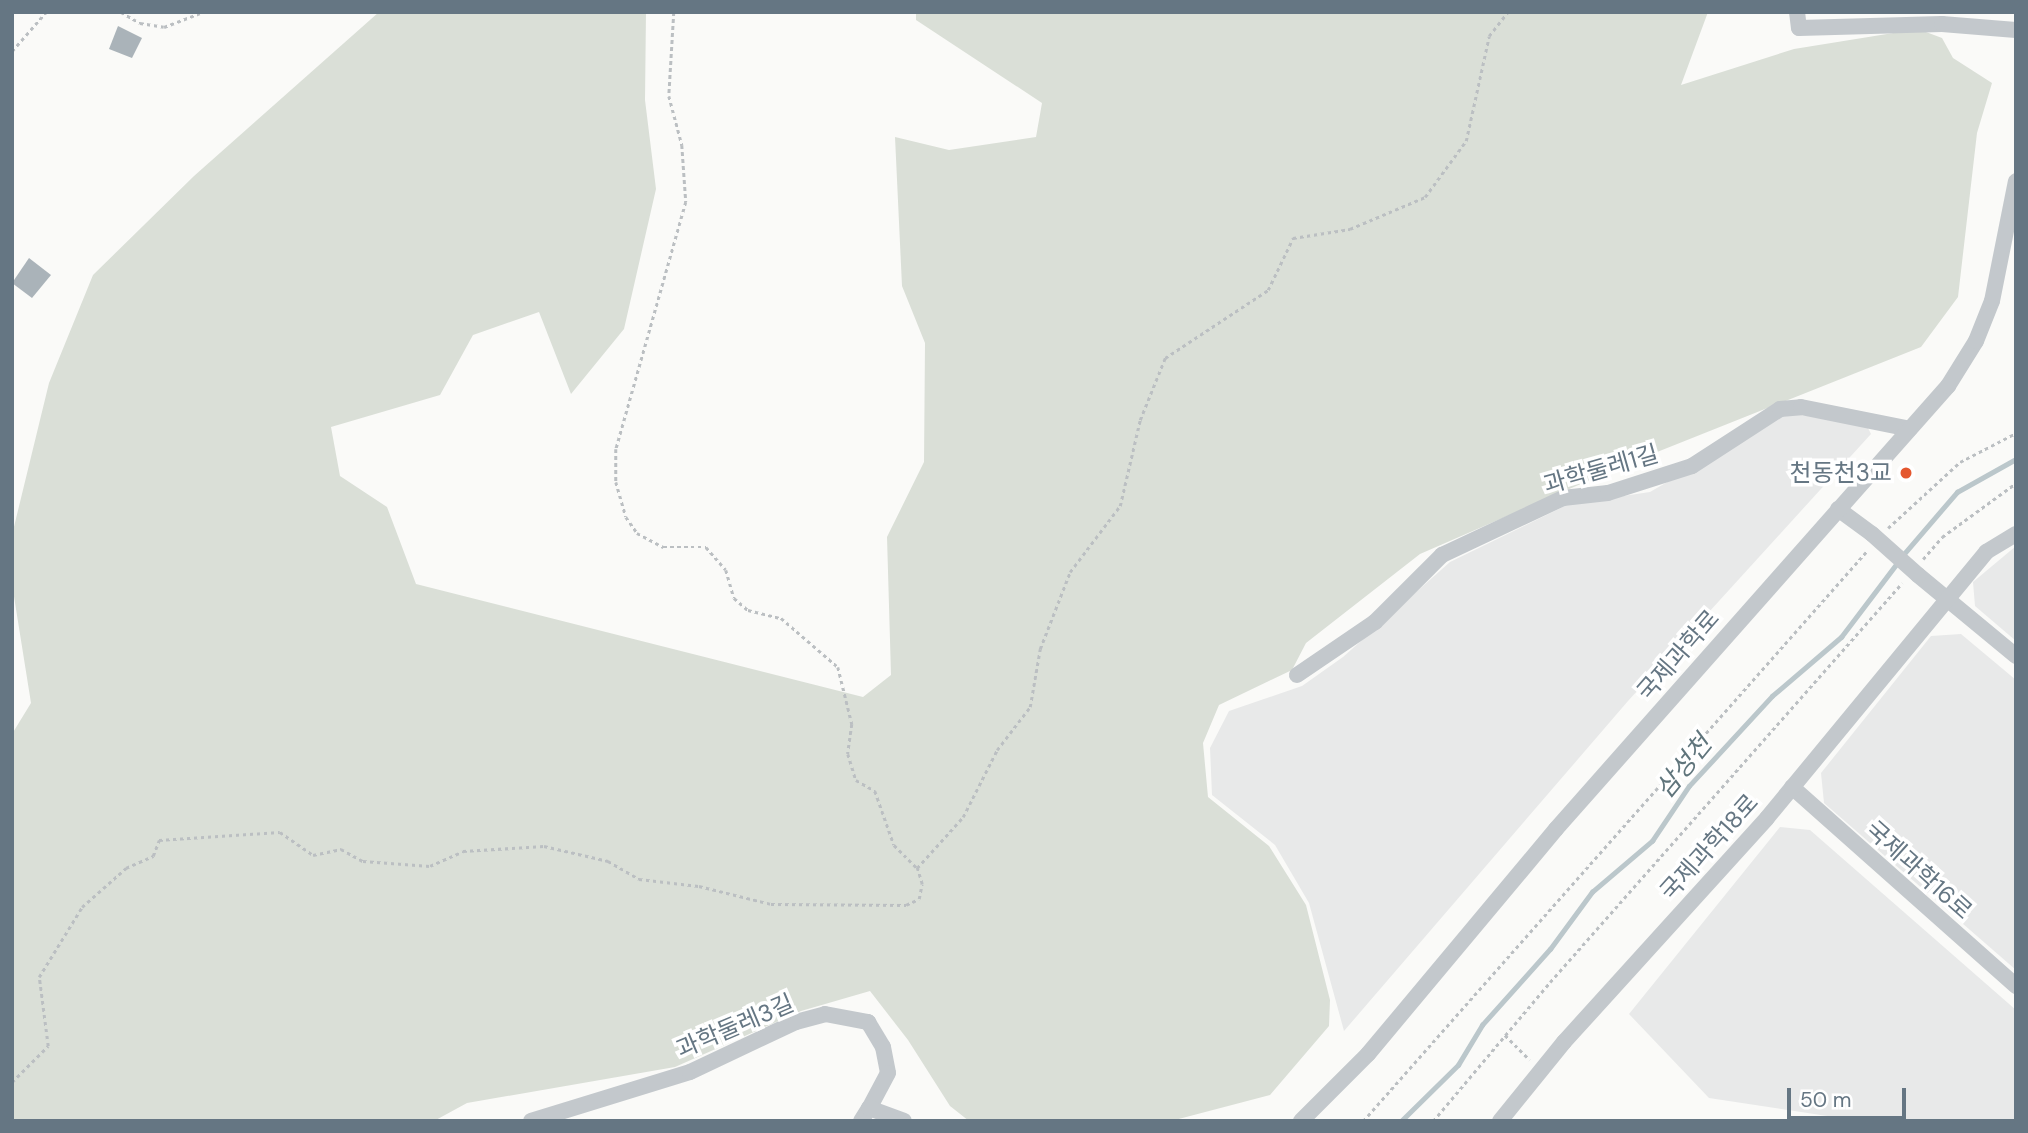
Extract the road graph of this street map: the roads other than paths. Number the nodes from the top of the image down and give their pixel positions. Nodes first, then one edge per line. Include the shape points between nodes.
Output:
1 (1797, 12) edge
2 (1943, 18) edge
3 (2016, 30) edge
4 (2016, 181) edge
5 (1910, 429) junction
6 (1838, 509) junction
7 (2016, 534) edge
8 (1946, 600) junction
9 (2016, 656) edge
10 (1297, 675) dead end
11 (1793, 787) junction
12 (2016, 986) edge
13 (865, 1114) edge
14 (531, 1121) edge
15 (904, 1121) edge
16 (1301, 1121) edge
17 (1500, 1121) edge

1 - 2 street via 1800,28
2 - 3 street
4 - 5 street, 국제과학로 via 1992,300 1976,341 1948,386
5 - 6 street, 국제과학로
5 - 10 street, 과학둘레1길 via 1801,407 1780,409 1692,466 1608,493 1563,498 1442,555 1375,622
6 - 8 street, bridge
6 - 16 street, 국제과학로 via 1547,839 1368,1054
7 - 8 street, 국제과학18로 via 1986,552
8 - 9 street
8 - 11 street, 국제과학18로
11 - 12 street, 국제과학16로
11 - 17 street, 국제과학18로
13 - 14 street, 과학둘레3길 via 888,1073 883,1047 868,1022 825,1014 796,1022 690,1072
13 - 15 street

